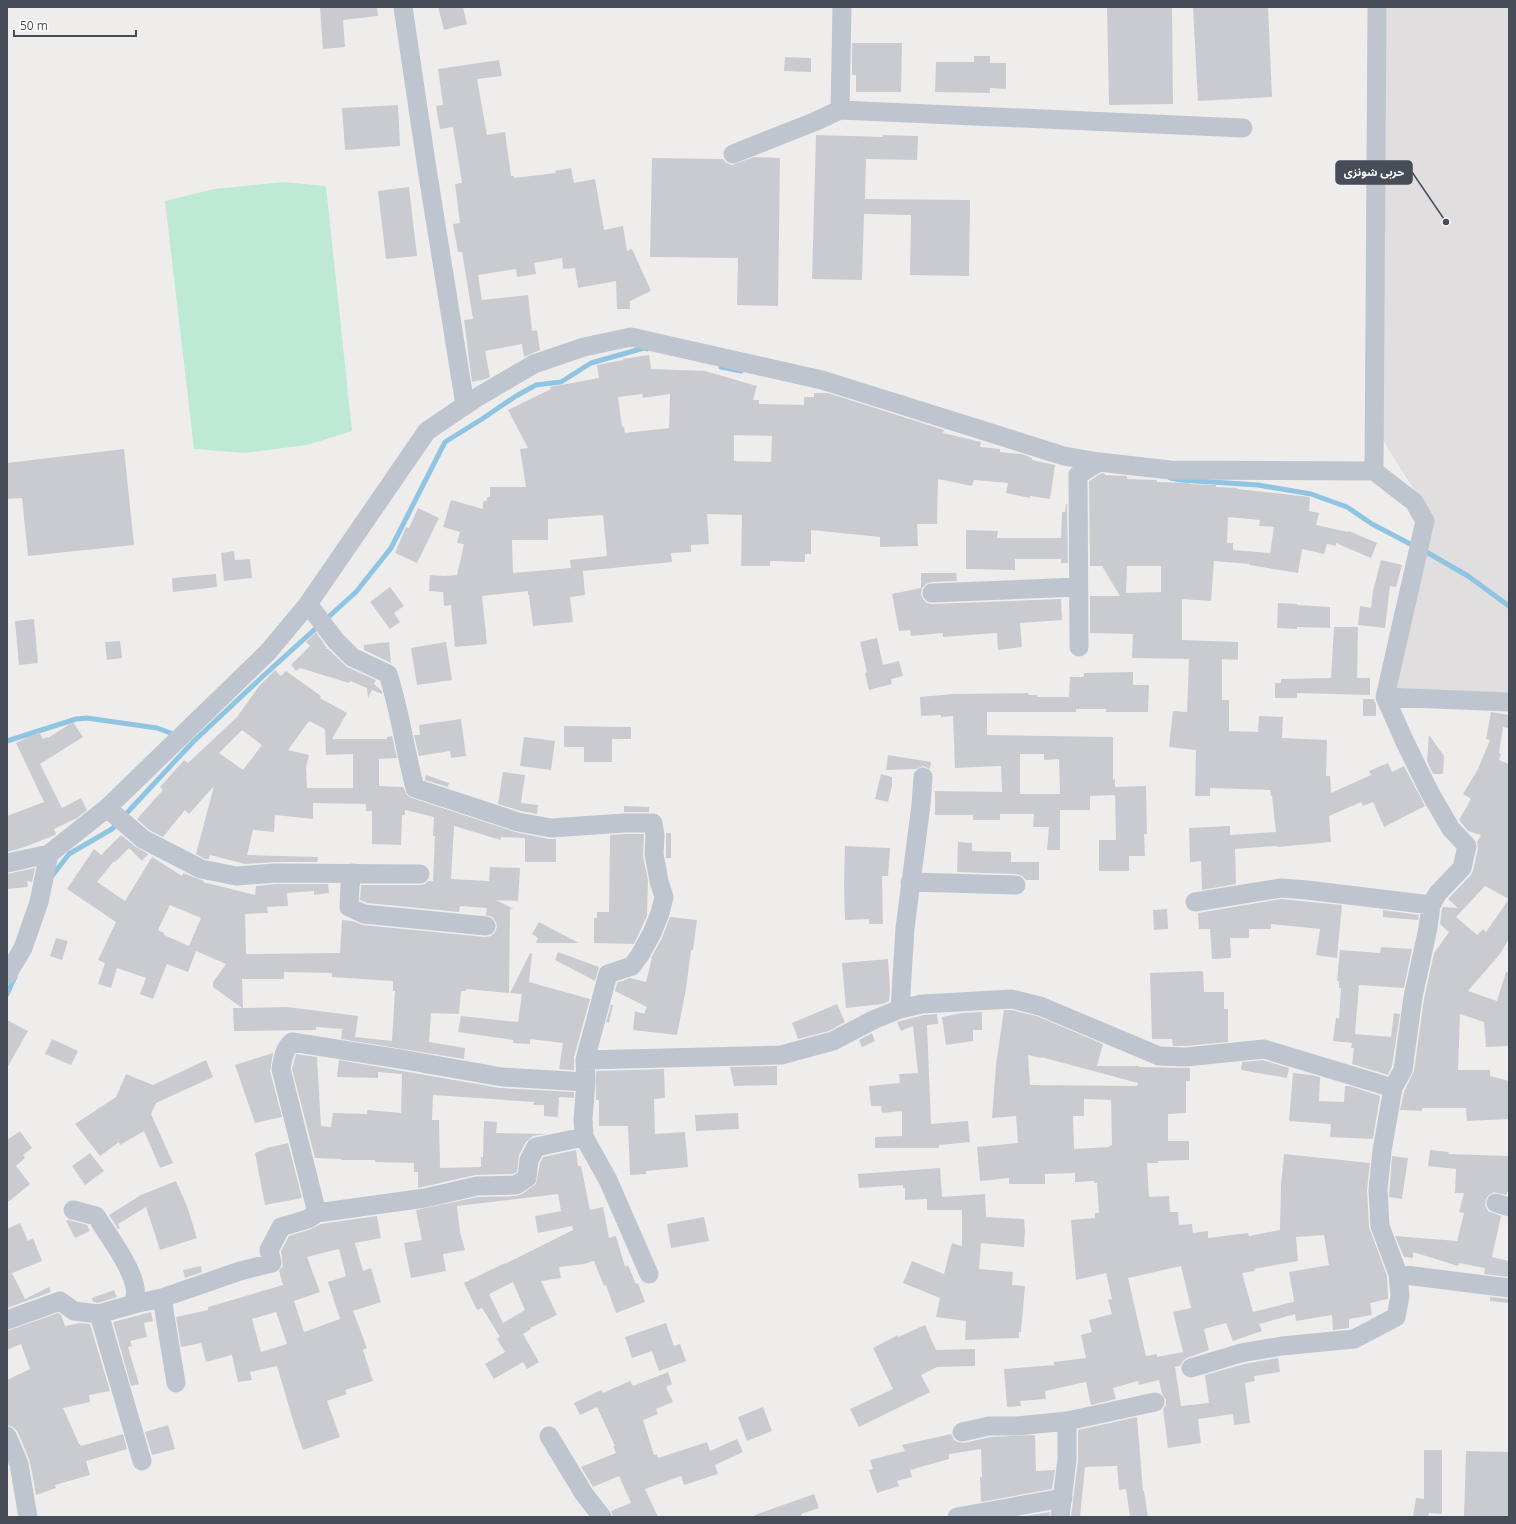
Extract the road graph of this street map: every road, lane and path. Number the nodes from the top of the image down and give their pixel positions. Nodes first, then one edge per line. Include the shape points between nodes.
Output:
1 (403, 7) edge
2 (842, 7) edge
3 (1377, 7) edge
4 (840, 110) junction
5 (1243, 128) dead end
6 (733, 154) dead end
7 (465, 405) junction
8 (1099, 462) junction
9 (1374, 471) junction
10 (1078, 587) junction
11 (932, 593) dead end
12 (308, 604) junction
13 (1079, 647) dead end
14 (1384, 696) junction
15 (1509, 702) edge
16 (923, 777) dead end
17 (106, 808) junction
18 (50, 854) junction
19 (7, 863) edge
20 (353, 873) junction
21 (420, 874) dead end
22 (910, 882) junction
23 (1016, 885) dead end
24 (1195, 902) dead end
25 (1431, 904) junction
26 (486, 926) dead end
27 (7, 975) edge
28 (900, 1009) junction
29 (585, 1060) junction
30 (586, 1082) junction
31 (1393, 1088) junction
32 (584, 1137) junction
33 (72, 1210) dead end
34 (316, 1213) junction
35 (649, 1274) dead end
36 (1398, 1274) junction
37 (1509, 1288) edge
38 (162, 1298) junction
39 (134, 1304) junction
40 (99, 1314) junction
41 (7, 1320) edge
42 (1191, 1368) dead end
43 (176, 1383) dead end
44 (1155, 1402) dead end
45 (1067, 1420) junction
46 (962, 1432) dead end
47 (7, 1436) edge
48 (549, 1436) dead end
49 (142, 1461) dead end
50 (1063, 1498) junction
51 (28, 1517) edge
52 (602, 1517) edge
53 (957, 1517) edge
54 (1060, 1517) edge

1 - 7 street
2 - 4 street
3 - 9 street
4 - 5 street
4 - 6 street
7 - 8 street via 534,364 584,347 631,337 822,380 1056,453
7 - 12 street via 428,431
8 - 9 street via 1170,470
8 - 10 street via 1078,475
9 - 14 street via 1414,502 1425,521
10 - 11 street
10 - 13 street
12 - 17 street via 268,652
12 - 29 street via 336,641 352,656 388,674 415,788 518,822 551,828 653,823 654,854 664,897 660,913 652,934 632,966 608,974
14 - 15 street
14 - 25 street via 1430,793 1451,829 1467,846 1462,868
16 - 22 street
17 - 18 street
17 - 20 street via 143,839 201,869 236,876
18 - 19 street
18 - 27 street via 23,948
20 - 21 street
20 - 26 street via 349,907 364,914
22 - 23 street
22 - 28 street via 904,928
24 - 25 street via 1281,888
25 - 31 street via 1413,997 1403,1070
28 - 29 street via 833,1041 781,1055
28 - 31 street via 922,1004 1012,999 1040,1006 1159,1056 1186,1057 1264,1049
29 - 30 street
30 - 32 street
30 - 34 street via 502,1077 292,1042 287,1046 281,1069
31 - 36 street via 1378,1190 1380,1226
32 - 34 street via 536,1147 530,1160 527,1178 516,1185 477,1186 426,1198
32 - 35 street via 608,1180
33 - 39 street via 96,1216 133,1279 136,1290
34 - 38 street via 308,1219 280,1227 269,1250 272,1263 240,1271
36 - 37 street
36 - 42 street via 1400,1296 1396,1316 1354,1339 1268,1348
38 - 39 street
38 - 43 street
39 - 40 street
40 - 41 street via 74,1311 60,1301
40 - 49 street
44 - 45 street
45 - 46 street via 1017,1426 989,1426
45 - 50 street
47 - 51 street via 19,1464
48 - 52 street via 584,1494
50 - 53 street
50 - 54 street

